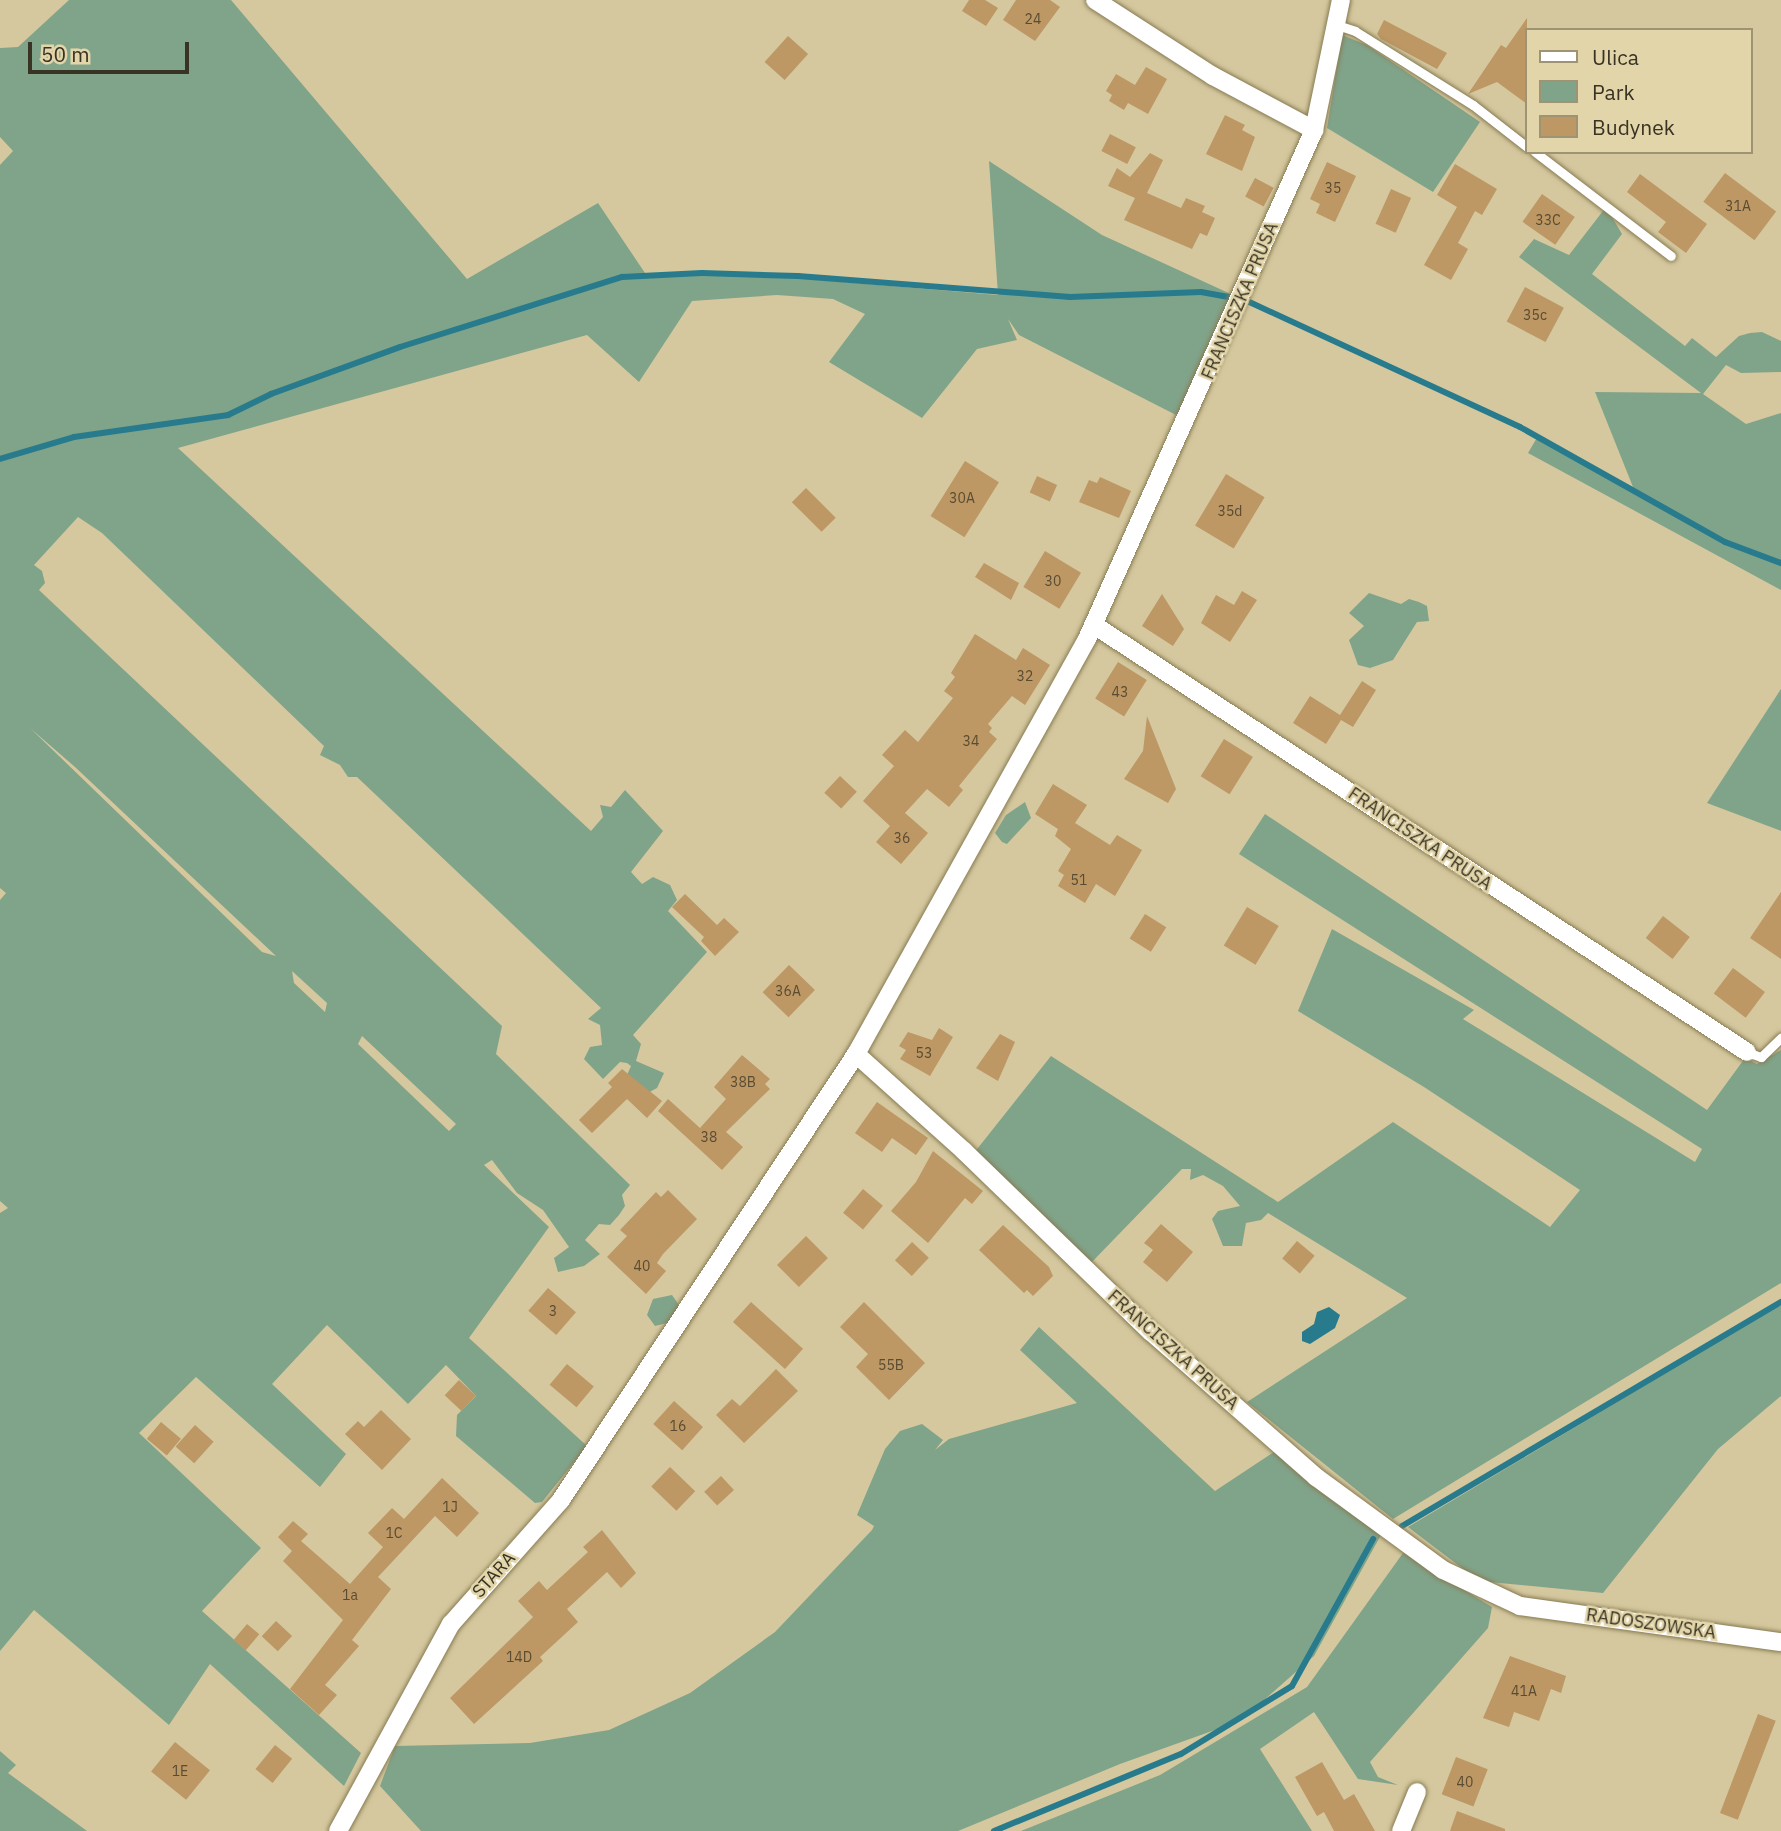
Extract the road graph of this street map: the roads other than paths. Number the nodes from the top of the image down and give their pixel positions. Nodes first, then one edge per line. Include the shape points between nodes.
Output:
1 (1095, 0) edge
2 (1341, 0) edge
3 (1336, 25) junction
4 (1314, 130) junction
5 (1526, 145) edge
6 (1538, 154) edge
7 (1671, 256) dead end
8 (1094, 625) junction
9 (1781, 1038) edge
10 (1747, 1052) joint
11 (856, 1054) junction
12 (674, 1335) joint
13 (1520, 1606) joint
14 (1781, 1642) edge
15 (1417, 1792) dead end
16 (338, 1831) edge
17 (1401, 1831) edge

1 - 4 street via 1213,76
2 - 3 street, FRANCISZKA PRUSA
3 - 4 street, FRANCISZKA PRUSA
3 - 5 lane via 1355,31 1473,105
4 - 8 street, FRANCISZKA PRUSA
6 - 7 lane
8 - 10 street, FRANCISZKA PRUSA
8 - 11 street, FRANCISZKA PRUSA
9 - 10 lane via 1762,1057
11 - 12 street, FRANCISZKA PRUSA via 741,1224
11 - 13 street, FRANCISZKA PRUSA via 1151,1332 1316,1477 1443,1570
12 - 16 street, STARA via 561,1500 451,1624
13 - 14 street, RADOSZOWSKA
15 - 17 street

